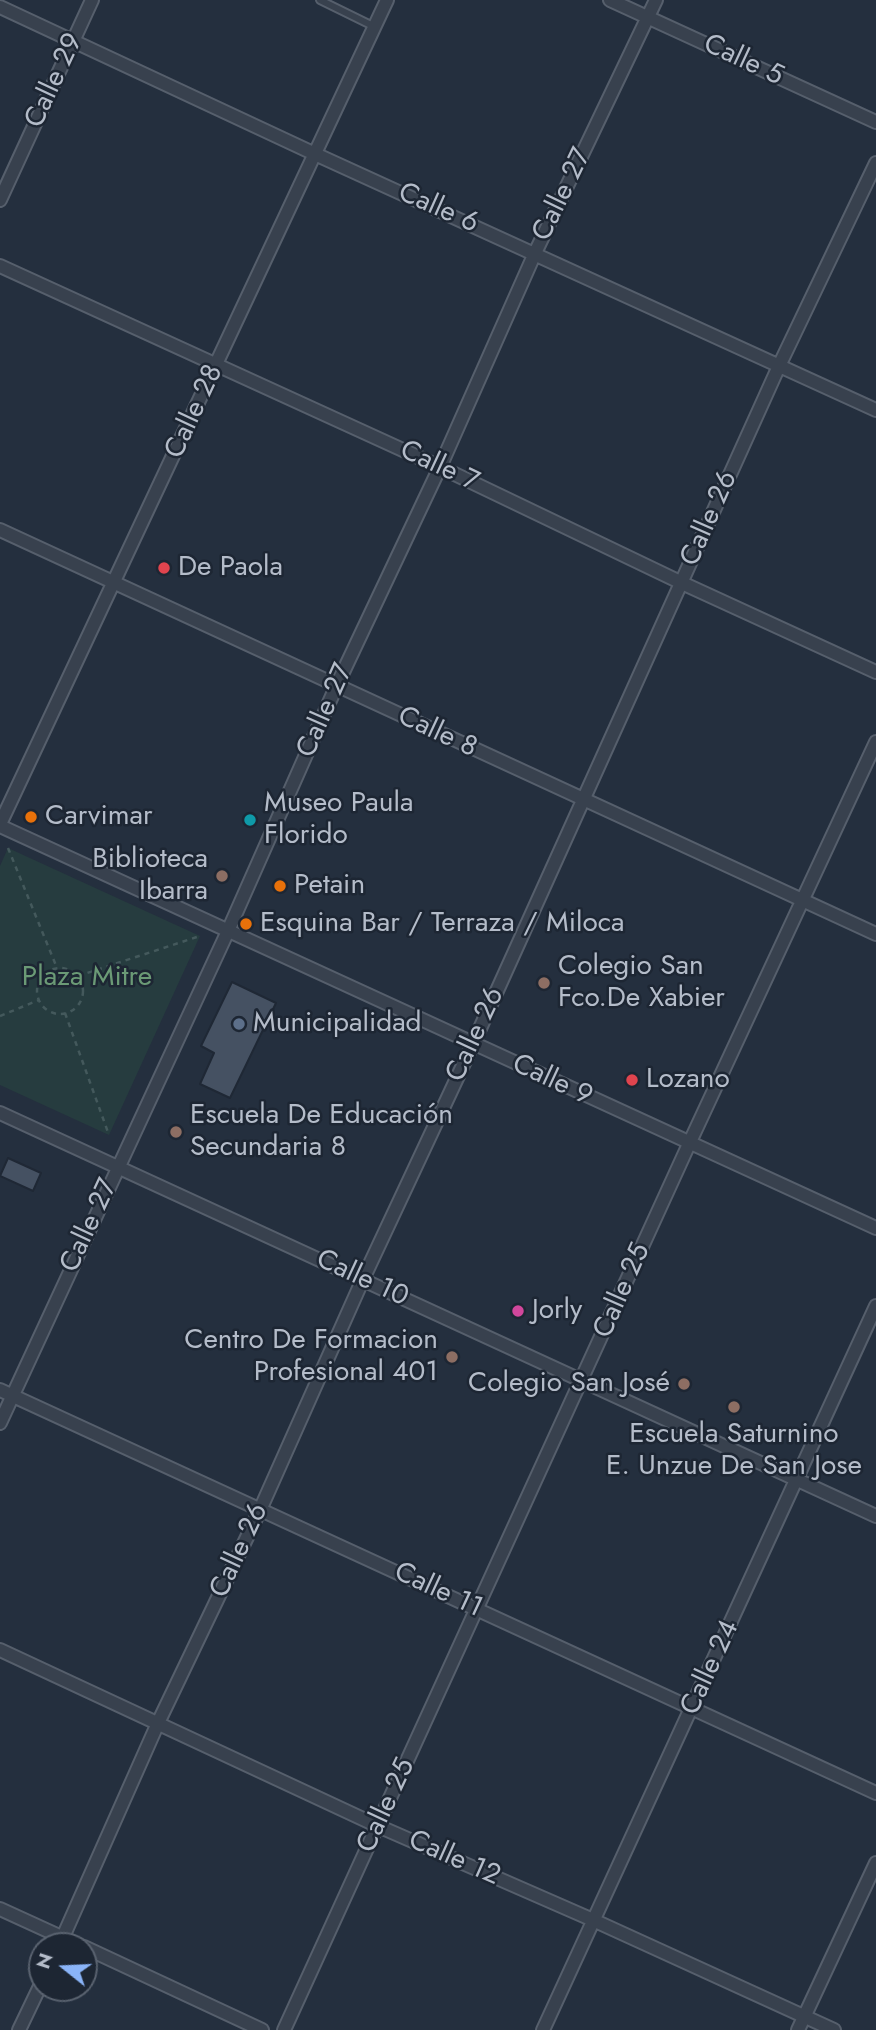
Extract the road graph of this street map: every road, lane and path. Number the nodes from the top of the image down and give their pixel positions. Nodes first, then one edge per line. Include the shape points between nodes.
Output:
1 (92, 0) edge
2 (320, 0) edge
3 (387, 0) edge
4 (610, 0) edge
5 (656, 0) edge
6 (0, 7) edge
7 (648, 17) junction
8 (375, 27) junction
9 (73, 41) junction
10 (876, 122) edge
11 (316, 154) junction
12 (876, 163) edge
13 (0, 200) edge
14 (535, 253) junction
15 (0, 267) edge
16 (216, 366) junction
17 (779, 366) junction
18 (876, 410) edge
19 (440, 467) junction
20 (0, 530) edge
21 (114, 583) junction
22 (682, 583) junction
23 (876, 672) edge
24 (336, 687) junction
25 (876, 743) edge
26 (583, 800) junction
27 (0, 825) edge
28 (8, 848) dead end
29 (803, 901) junction
30 (228, 931) junction
31 (876, 934) edge
32 (200, 936) dead end
33 (57, 968) junction
34 (78, 976) junction
35 (40, 1000) junction
36 (65, 1013) junction
37 (0, 1016) edge
38 (472, 1045) junction
39 (0, 1113) edge
40 (109, 1135) dead end
41 (689, 1144) junction
42 (118, 1166) junction
43 (876, 1228) edge
44 (363, 1279) junction
45 (876, 1306) edge
46 (583, 1380) junction
47 (6, 1393) edge
48 (0, 1423) edge
49 (798, 1479) junction
50 (260, 1510) junction
51 (876, 1516) edge
52 (477, 1609) junction
53 (0, 1650) edge
54 (692, 1709) junction
55 (158, 1723) junction
56 (876, 1793) edge
57 (378, 1826) junction
58 (876, 1863) edge
59 (0, 1909) edge
60 (593, 1920) junction
61 (43, 1932) edge
62 (65, 1932) edge
63 (98, 1954) edge
64 (32, 2002) edge
65 (804, 2017) junction
66 (19, 2030) edge
67 (262, 2030) edge
68 (284, 2030) edge
69 (543, 2030) edge
70 (798, 2030) edge
71 (834, 2030) edge

1 - 9 street, Calle 29
2 - 8 lane
3 - 8 street, Calle 28
4 - 7 street, Calle 5
5 - 7 street, Calle 27
6 - 9 street, Calle 6
7 - 10 street, Calle 5
7 - 14 street, Calle 27
8 - 11 street, Calle 28
9 - 11 street, Calle 6
9 - 13 street, Calle 29
11 - 14 street, Calle 6
11 - 16 street, Calle 28
12 - 17 street, Calle 26
14 - 17 street, Calle 6
14 - 19 street, Calle 27
15 - 16 street, Calle 7
16 - 19 street, Calle 7
16 - 21 street, Calle 28
17 - 18 street, Calle 6
17 - 22 street, Calle 26
19 - 22 street, Calle 7
19 - 24 street, Calle 27
20 - 21 street, Calle 8
21 - 24 street, Calle 8
21 - 27 street, Calle 28
22 - 23 street, Calle 7
22 - 26 street, Calle 26
24 - 26 street, Calle 8
24 - 30 street, Calle 27
25 - 29 street, Calle 25
26 - 29 street, Calle 8
26 - 38 street, Calle 26
27 - 30 street, Calle 9
28 - 33 path
29 - 31 street, Calle 8
29 - 41 street, Calle 25
30 - 38 street, Calle 9
30 - 42 street, Calle 27
32 - 34 path
33 - 34 path
33 - 35 path via 40,980
34 - 36 path via 82,999
35 - 36 path via 50,1011
35 - 37 path
36 - 40 path
38 - 41 street, Calle 9
38 - 44 street, Calle 26
39 - 42 street, Calle 10
41 - 43 street, Calle 9
41 - 46 street, Calle 25
42 - 44 street, Calle 10
42 - 47 street, Calle 27
44 - 46 street, Calle 10
44 - 50 street, Calle 26
45 - 49 street, Calle 24
46 - 49 street, Calle 10
46 - 52 street, Calle 25
47 - 48 street, Calle 27
47 - 50 street, Calle 11
49 - 51 street, Calle 10
49 - 54 street, Calle 24
50 - 52 street, Calle 11
50 - 55 street, Calle 26
52 - 54 street, Calle 11
52 - 57 street, Calle 25
53 - 55 street, Calle 12
54 - 56 street, Calle 11
54 - 60 street, Calle 24
55 - 57 street, Calle 12
55 - 62 street, Calle 26
57 - 60 street, Calle 12
57 - 68 street, Calle 25
58 - 65 street
59 - 61 street
60 - 65 street, Calle 12
60 - 69 street, Calle 24
63 - 67 street
64 - 66 street
65 - 70 street
65 - 71 street, Calle 12

